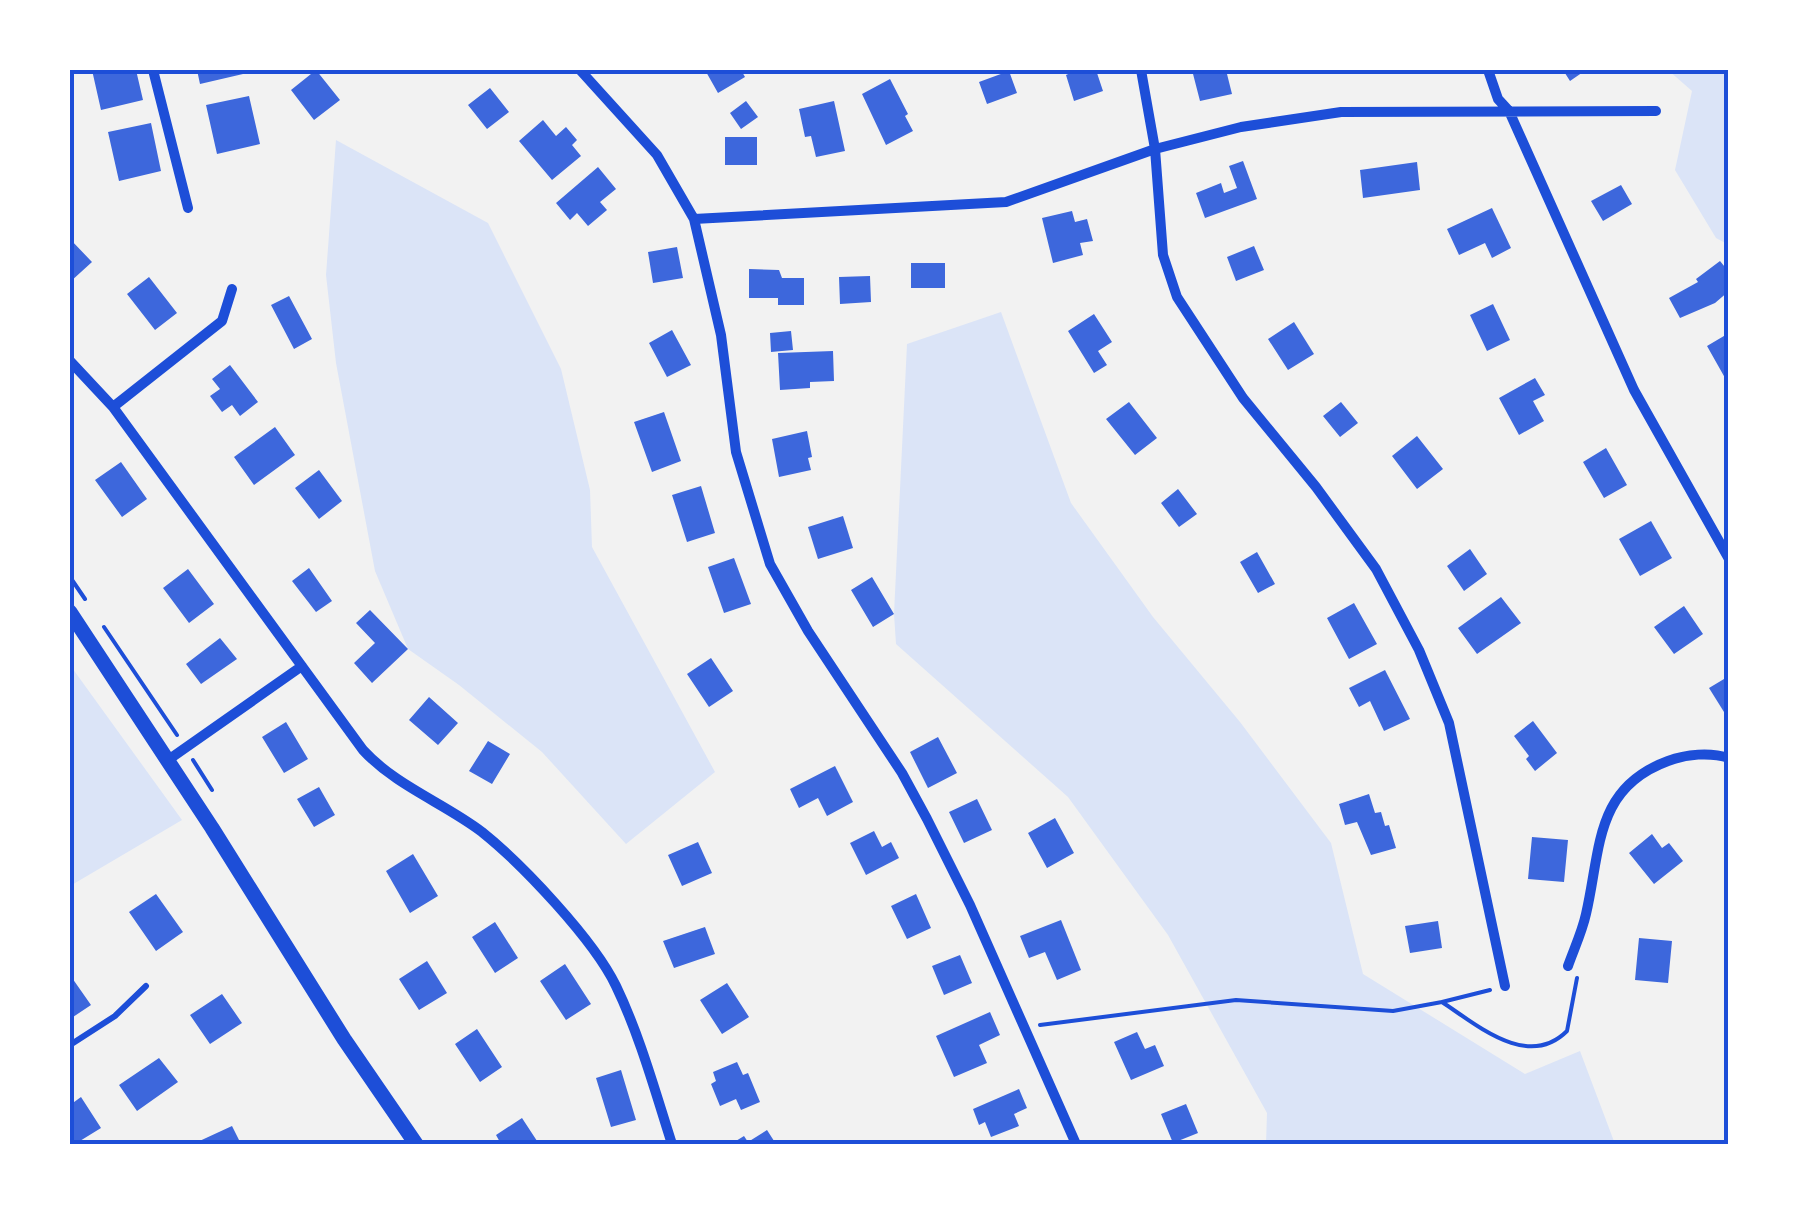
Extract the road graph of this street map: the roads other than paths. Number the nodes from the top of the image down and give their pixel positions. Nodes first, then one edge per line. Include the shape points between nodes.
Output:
1 (154, 70) edge
2 (580, 70) edge
3 (1141, 70) edge
4 (1488, 70) edge
5 (1509, 111) junction
6 (1656, 111) dead end
7 (1155, 149) junction
8 (188, 208) dead end
9 (694, 219) junction
10 (232, 289) dead end
11 (70, 361) edge
12 (113, 407) junction
13 (1729, 559) edge
14 (70, 612) edge
15 (302, 666) junction
16 (1729, 758) edge
17 (168, 760) junction
18 (1568, 966) road end
19 (146, 986) dead end
20 (1505, 986) road end
21 (70, 1045) edge
22 (416, 1144) edge
23 (672, 1144) edge
24 (1076, 1144) edge

1 - 8 street
2 - 9 street via 657,155
3 - 7 street
4 - 5 street
5 - 6 street
5 - 7 street via 1341,112
5 - 13 street via 1634,390
7 - 9 street via 1006,202
7 - 20 street via 1164,255 1177,297 1243,398 1376,569 1449,723
9 - 24 street via 715,303 736,452 770,564 919,804
10 - 12 street via 222,321
11 - 12 street
12 - 15 street
14 - 17 street
15 - 17 street
15 - 23 street via 378,767 506,852 593,949 634,1027
16 - 18 street via 1672,760 1628,781 1599,842 1586,916
17 - 22 street
19 - 21 lane

